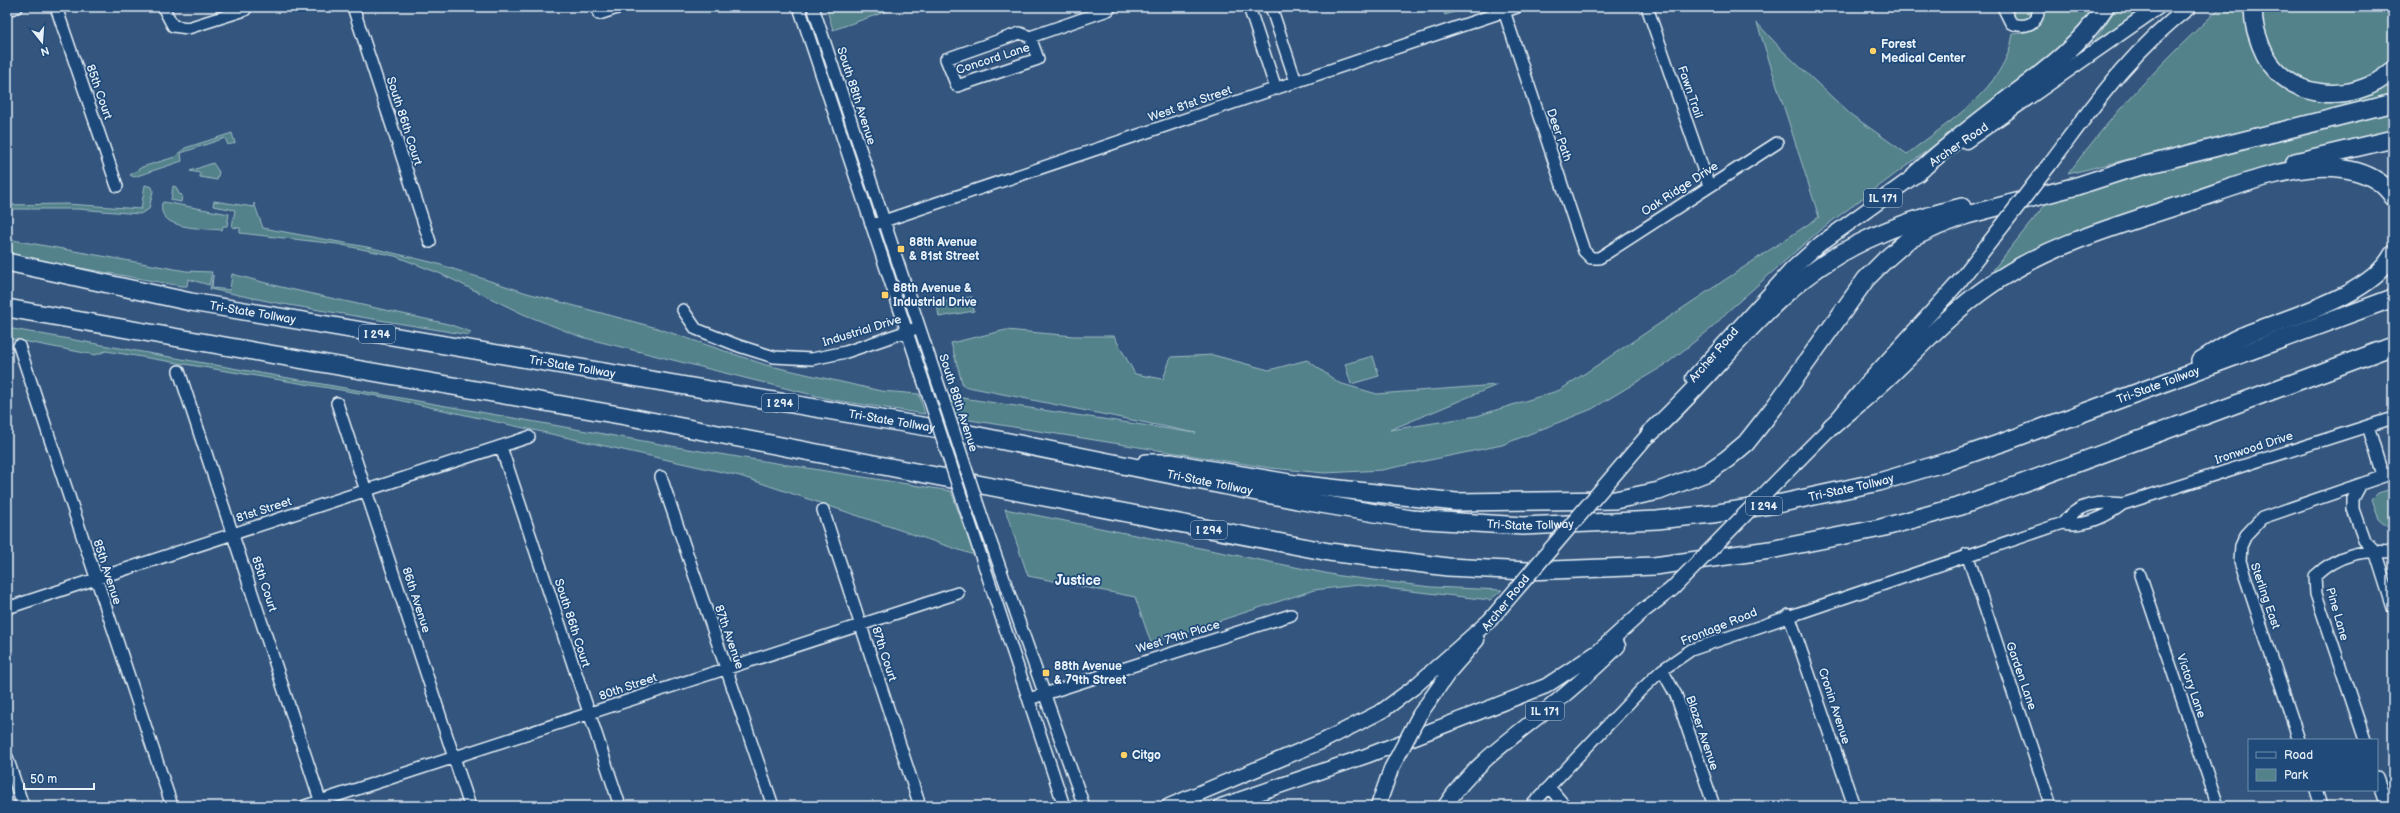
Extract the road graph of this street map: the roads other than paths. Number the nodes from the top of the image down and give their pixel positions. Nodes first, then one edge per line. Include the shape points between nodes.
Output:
1 (17, 7) edge
2 (56, 7) edge
3 (163, 7) edge
4 (353, 7) edge
5 (620, 7) edge
6 (799, 7) edge
7 (813, 7) edge
8 (1111, 7) edge
9 (1249, 7) edge
10 (1270, 7) edge
11 (1517, 7) edge
12 (1646, 7) edge
13 (2003, 7) edge
14 (2038, 7) edge
15 (2105, 7) edge
16 (2158, 7) edge
17 (2189, 7) edge
18 (2254, 7) edge
19 (7, 10) edge
20 (245, 10) dead end
21 (1504, 11) junction
22 (599, 14) dead end
23 (1030, 37) junction
24 (2393, 70) edge
25 (1296, 82) junction
26 (1276, 89) junction
27 (2393, 103) edge
28 (2393, 139) edge
29 (1777, 143) dead end
30 (2126, 170) junction
31 (1916, 174) junction
32 (117, 186) dead end
33 (1709, 186) junction
34 (2393, 197) edge
35 (2133, 220) junction
36 (884, 222) junction
37 (872, 225) junction
38 (430, 242) dead end
39 (2393, 254) edge
40 (1599, 258) joint
41 (7, 262) edge
42 (2393, 298) edge
43 (7, 308) edge
44 (682, 310) dead end
45 (919, 327) junction
46 (907, 331) junction
47 (19, 346) dead end
48 (2393, 346) edge
49 (179, 371) dead end
50 (2167, 381) junction
51 (337, 403) dead end
52 (2393, 418) edge
53 (2368, 426) junction
54 (1831, 427) junction
55 (1649, 434) junction
56 (529, 437) dead end
57 (501, 447) junction
58 (1108, 463) junction
59 (2388, 475) edge
60 (661, 477) dead end
61 (2361, 484) junction
62 (366, 491) junction
63 (823, 510) dead end
64 (234, 534) junction
65 (2375, 551) junction
66 (2393, 552) edge
67 (1967, 554) junction
68 (2140, 575) dead end
69 (96, 578) junction
70 (958, 593) dead end
71 (7, 608) edge
72 (2393, 608) edge
73 (1645, 614) junction
74 (1291, 615) dead end
75 (1789, 615) junction
76 (1490, 620) junction
77 (861, 625) junction
78 (726, 668) junction
79 (1662, 670) junction
80 (1046, 692) junction
81 (1029, 699) junction
82 (588, 714) junction
83 (2299, 739) edge
84 (2364, 739) edge
85 (7, 757) edge
86 (454, 757) junction
87 (2378, 780) edge
88 (1549, 787) junction
89 (2316, 791) edge
90 (321, 804) edge
91 (1380, 804) edge
92 (23, 806) edge
93 (172, 806) edge
94 (306, 806) edge
95 (470, 806) edge
96 (620, 806) edge
97 (773, 806) edge
98 (920, 806) edge
99 (1064, 806) edge
100 (1084, 806) edge
101 (1169, 806) edge
102 (1221, 806) edge
103 (1444, 806) edge
104 (1531, 806) edge
105 (1565, 806) edge
106 (1714, 806) edge
107 (1854, 806) edge
108 (2051, 806) edge
109 (2218, 806) edge
110 (2322, 806) edge
111 (2387, 806) edge

1 - 19 street
2 - 32 street, 85th Court
3 - 20 street via 173,26 188,28
4 - 38 street, South 86th Court
5 - 22 street
6 - 37 street
7 - 36 street, South 88th Avenue
8 - 23 street, Concord Lane
9 - 26 street
10 - 25 street
11 - 21 street, West 81st Street
12 - 33 street, Fawn Trail
13 - 14 street via 2011,23 2024,26 2035,19
15 - 31 highway via 2085,35 2062,57 1939,152
16 - 31 main road, Archer Road / IL 171
17 - 54 main road, bridge via 2166,25 2118,72 1958,283 1867,383
18 - 24 highway via 2255,31 2265,58 2277,72 2302,89 2324,94 2345,92 2366,86
21 - 25 street, West 81st Street
21 - 40 street, Deer Path via 1584,251 1591,258
23 - 23 street, Concord Lane via 1020,33 946,58 957,86 1038,59
25 - 26 street, West 81st Street
26 - 36 street, West 81st Street
27 - 30 highway
28 - 35 highway via 2298,161 2190,197
29 - 33 street, Oak Ridge Drive
30 - 55 highway via 2072,178 2022,190 1929,215 1865,239 1819,268 1783,296 1683,403
30 - 58 highway via 2077,186 1967,215 1908,240 1866,279 1746,443 1708,472 1659,491 1615,500 1456,502 1295,484 1171,463
31 - 55 main road, Archer Road / IL 171 via 1820,244 1793,268 1711,358
33 - 40 street, Oak Ridge Drive
34 - 35 highway via 2386,186 2368,175 2339,169 2312,168 2255,180
35 - 54 highway via 2041,256 1988,286 1961,307
36 - 37 street, West 81st Street
36 - 45 street, South 88th Avenue
37 - 46 street
39 - 50 highway via 2379,273 2357,288 2238,338
41 - 58 highway, Tri-State Tollway / I 294 via 191,302 969,434
42 - 50 highway, Tri-State Tollway / I 294
43 - 48 highway, I 294 via 625,416 1329,552 1448,568 1527,570 1654,566 1770,550 1881,528 1961,506
44 - 46 street, Industrial Drive via 696,329 774,357 812,359 846,352
45 - 46 street, Industrial Drive
45 - 80 street, South 88th Avenue, bridge via 980,511
46 - 81 street, bridge
47 - 69 street, 85th Avenue
49 - 64 street, 85th Court
50 - 58 highway, Tri-State Tollway / I 294 via 1946,462 1879,482 1782,503 1657,520 1523,526 1411,519 1297,500
51 - 62 street, 86th Avenue
52 - 53 street, Ironwood Drive
53 - 59 street
53 - 67 street, Ironwood Drive via 2123,504 2108,515 2083,523 2063,523
54 - 73 main road, bridge
55 - 76 main road, Archer Road / IL 171, bridge
56 - 57 street, 81st Street
57 - 62 street, 81st Street
57 - 82 street, South 86th Court
59 - 61 street, Sterling East
60 - 78 street, 87th Avenue
61 - 65 street via 2354,499 2353,509 2364,540
61 - 83 street, Sterling East via 2262,518 2246,535 2241,546 2240,562
62 - 64 street, 81st Street
62 - 86 street, 86th Avenue
63 - 77 street, 87th Court
64 - 69 street, 81st Street
64 - 90 street, 85th Court
65 - 66 street, Pine Lane
65 - 72 street
65 - 84 street, Pine Lane via 2353,554 2328,564 2315,576 2316,594
67 - 75 street, Frontage Road
67 - 108 street, Garden Lane
68 - 109 street, Victory Lane
69 - 71 street, 81st Street
69 - 93 street, 85th Avenue
70 - 77 street, 80th Street
73 - 102 main road via 1599,651 1546,686 1366,756
73 - 103 main road, IL 171 via 1582,680 1510,737 1472,772
74 - 80 street, West 79th Place
75 - 79 street, Frontage Road via 1691,650
75 - 107 street, Cronin Avenue
76 - 91 main road, Archer Road / IL 171, bridge via 1420,714 1391,769
76 - 101 main road via 1413,688 1382,711 1323,741
77 - 78 street, 80th Street
77 - 98 street, 87th Court
78 - 82 street, 80th Street
78 - 97 street, 87th Avenue
79 - 88 street, Frontage Road
79 - 106 street, Blazer Avenue via 1676,695
80 - 81 street, West 79th Place
80 - 100 street, South 88th Avenue
81 - 99 street
82 - 86 street, 80th Street
82 - 96 street, South 86th Court
85 - 92 street
86 - 90 street, 80th Street
86 - 95 street, 86th Avenue
87 - 111 street
88 - 104 street, Frontage Road
88 - 105 street
89 - 110 street
90 - 94 street, 80th Street

